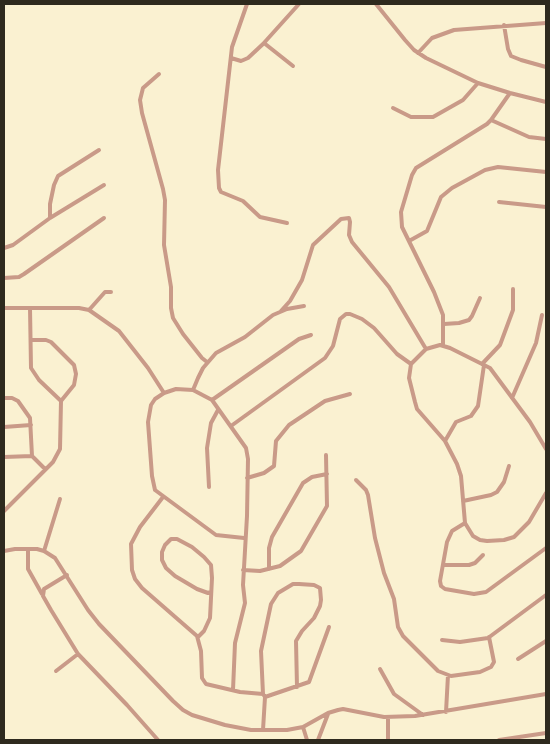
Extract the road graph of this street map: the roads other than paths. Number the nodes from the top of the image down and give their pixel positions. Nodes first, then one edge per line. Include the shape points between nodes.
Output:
1 (247, 4) edge
2 (299, 4) edge
3 (376, 4) edge
4 (546, 23) edge
5 (504, 25) junction
6 (264, 43) junction
7 (418, 53) junction
8 (231, 58) junction
9 (294, 66) dead end
10 (546, 67) edge
11 (159, 74) dead end
12 (478, 83) junction
13 (510, 93) junction
14 (546, 102) edge
15 (393, 108) dead end
16 (492, 120) junction
17 (546, 139) edge
18 (99, 150) dead end
19 (546, 172) edge
20 (104, 185) dead end
21 (499, 202) dead end
22 (546, 207) edge
23 (50, 218) junction
24 (104, 218) dead end
25 (287, 223) dead end
26 (409, 241) junction
27 (4, 248) edge
28 (4, 278) edge
29 (513, 289) dead end
30 (111, 292) dead end
31 (480, 298) dead end
32 (304, 306) dead end
33 (4, 308) edge
34 (30, 308) junction
35 (89, 310) junction
36 (281, 311) junction
37 (542, 315) dead end
38 (444, 324) junction
39 (311, 335) dead end
40 (31, 340) junction
41 (443, 345) junction
42 (426, 349) junction
43 (207, 362) junction
44 (411, 364) junction
45 (483, 364) junction
46 (194, 390) junction
47 (164, 393) junction
48 (350, 394) dead end
49 (4, 398) edge
50 (512, 398) junction
51 (212, 400) junction
52 (61, 401) junction
53 (218, 410) junction
54 (31, 425) junction
55 (231, 426) junction
56 (4, 427) edge
57 (445, 441) junction
58 (546, 450) edge
59 (326, 455) dead end
60 (32, 456) junction
61 (4, 457) edge
62 (509, 466) dead end
63 (44, 469) junction
64 (327, 474) junction
65 (247, 478) junction
66 (356, 480) dead end
67 (209, 487) dead end
68 (546, 493) edge
69 (163, 497) junction
70 (60, 499) dead end
71 (463, 501) junction
72 (4, 512) edge
73 (465, 523) junction
74 (244, 538) junction
75 (28, 548) junction
76 (546, 548) edge
77 (4, 551) edge
78 (44, 551) junction
79 (483, 555) dead end
80 (443, 565) junction
81 (269, 569) junction
82 (243, 570) junction
83 (67, 575) junction
84 (211, 592) junction
85 (42, 594) junction
86 (546, 595) edge
87 (329, 627) dead end
88 (198, 638) junction
89 (489, 638) junction
90 (442, 640) dead end
91 (546, 641) edge
92 (78, 654) junction
93 (518, 659) dead end
94 (380, 670) dead end
95 (56, 671) dead end
96 (448, 676) junction
97 (297, 687) junction
98 (233, 690) junction
99 (546, 694) edge
100 (264, 696) junction
101 (446, 712) junction
102 (328, 713) junction
103 (423, 715) junction
104 (388, 718) junction
105 (303, 727) junction
106 (263, 730) junction
107 (546, 733) edge
108 (158, 740) edge
109 (307, 740) edge
110 (318, 740) edge
111 (388, 740) edge
112 (499, 740) edge

1 - 8 street via 233,41
2 - 6 street
3 - 7 street
4 - 5 street
5 - 7 street via 442,33 432,38
5 - 10 street via 511,56
6 - 8 street via 243,61
6 - 9 street
7 - 12 street
8 - 25 street via 218,170 220,190 243,201 260,217
11 - 43 street via 143,88 140,100 165,200 164,245 171,308 182,334
12 - 13 street
12 - 15 street via 463,100 433,117 411,117
13 - 14 street
13 - 16 street
16 - 17 street via 529,137
16 - 26 street via 414,170 400,215
18 - 23 street via 58,176 50,204
19 - 26 street via 498,167 485,170 441,197 427,231
20 - 23 street
21 - 22 street
23 - 27 street
24 - 28 street via 24,274
26 - 38 street via 440,307
29 - 45 street via 513,310 500,345
30 - 35 street via 105,292
31 - 38 street via 469,320
32 - 36 street
33 - 34 street
34 - 35 street
34 - 40 street
35 - 47 street via 119,331
36 - 42 street via 302,280 313,245 342,219 349,218 352,242 388,286
36 - 43 street
37 - 50 street via 536,343
38 - 41 street
39 - 51 street via 299,339
40 - 52 street via 32,370
40 - 52 street via 51,342 74,365 74,386
41 - 42 street
41 - 45 street
42 - 44 street
43 - 46 street
44 - 55 street via 368,324 345,314 340,319 334,346 325,358
44 - 57 street via 409,378 416,406
45 - 50 street
45 - 57 street via 478,406 471,416 456,422
46 - 47 street
46 - 51 street
47 - 69 street via 155,399 148,422 153,485
48 - 65 street via 325,401 289,425 276,441 274,466
49 - 54 street via 18,401 28,414
50 - 58 street
51 - 53 street
52 - 63 street via 60,449 53,462
53 - 55 street
53 - 67 street via 211,423 207,448
54 - 56 street
54 - 60 street
55 - 65 street via 246,448
57 - 71 street via 460,471
59 - 64 street
60 - 61 street
60 - 63 street
62 - 71 street via 497,492
63 - 72 street
64 - 81 street via 303,483 272,537
64 - 81 street via 327,506 306,544 290,561
65 - 74 street
66 - 96 street via 368,495 375,538 394,599 399,630 427,661
68 - 73 street via 529,522 510,539 480,540
69 - 74 street via 216,535
69 - 88 street via 134,535 132,570 142,588
70 - 78 street
71 - 73 street
73 - 80 street via 450,534
74 - 82 street
75 - 77 street
75 - 78 street
75 - 85 street via 28,568
76 - 80 street via 492,589 480,594 443,588 440,582
78 - 83 street via 55,558
79 - 80 street via 469,566
81 - 82 street
82 - 98 street via 245,603 235,643
83 - 85 street via 45,587
83 - 106 street via 98,624 183,710 230,727
84 - 84 street via 210,563 180,540 171,539 162,552 166,568 198,590
84 - 88 street via 210,618
85 - 92 street
86 - 89 street
87 - 97 street via 309,682
88 - 98 street via 204,683
89 - 90 street via 460,642
89 - 96 street via 494,657 491,667 480,672
91 - 93 street
92 - 95 street
92 - 108 street
94 - 103 street via 394,694
96 - 101 street
97 - 100 street
97 - 100 street via 296,641 314,618 321,600 320,588 314,585 293,584 278,593 271,604 260,651
98 - 100 street
99 - 101 street
100 - 106 street
101 - 103 street
102 - 104 street via 343,710
102 - 105 street
102 - 110 street
103 - 104 street
104 - 111 street
105 - 106 street
105 - 109 street
107 - 112 street

